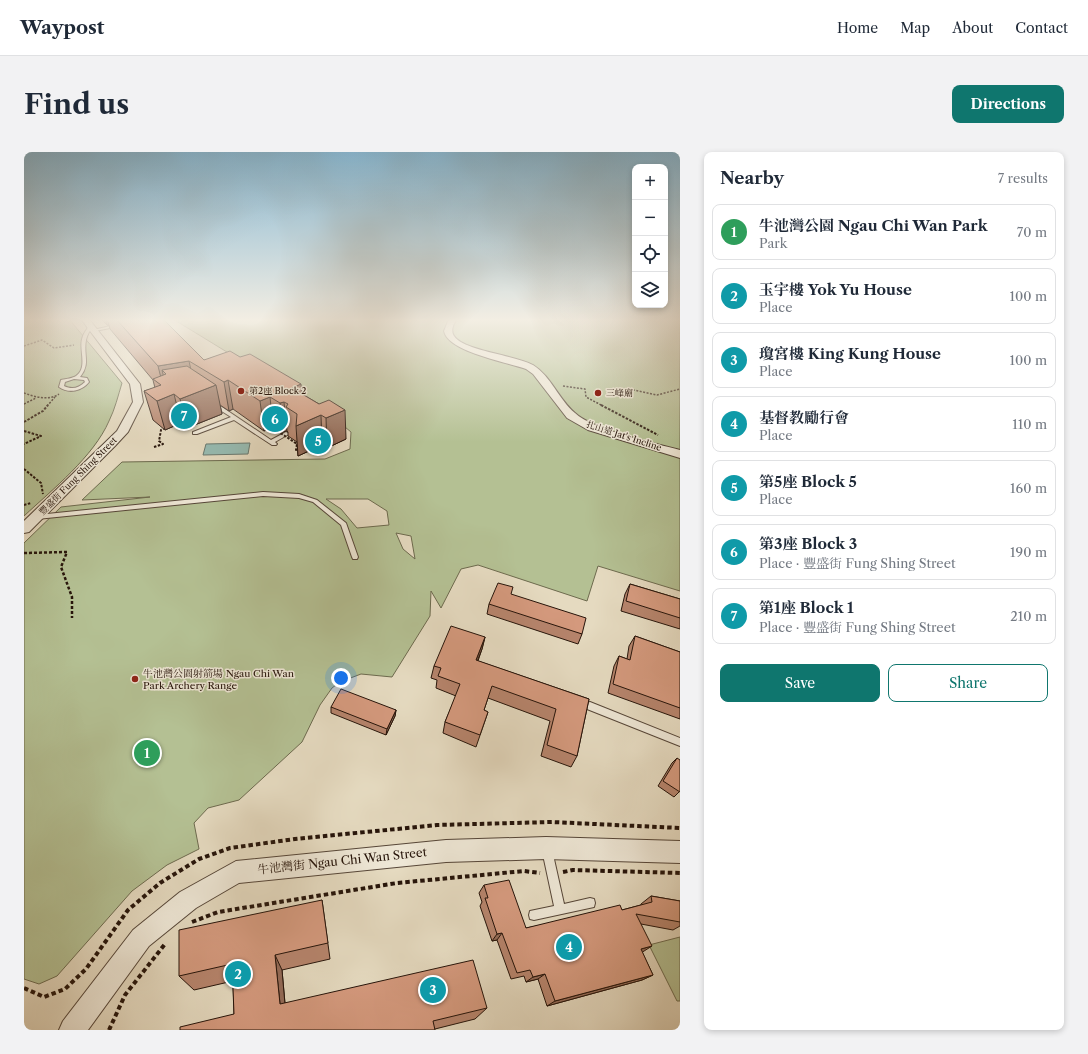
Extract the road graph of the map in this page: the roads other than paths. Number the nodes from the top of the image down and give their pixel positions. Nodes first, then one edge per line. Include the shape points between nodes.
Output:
1 (84, 360) edge
2 (117, 360) edge
3 (509, 360) edge
4 (78, 377) junction
5 (208, 400) edge
6 (234, 418) junction
7 (195, 433) dead end
8 (286, 434) edge
9 (680, 454) edge
10 (37, 517) junction
11 (24, 529) edge
12 (355, 557) dead end
13 (590, 706) edge
14 (680, 742) edge
15 (546, 848) junction
16 (680, 852) edge
17 (590, 903) dead end
18 (560, 910) junction
19 (534, 915) dead end
20 (72, 1030) edge

1 - 4 lane via 82,374
2 - 10 street, 豐盛街 Fung Shing Street via 136,384 140,401 122,432
3 - 9 street, 扎山道 Jat's Incline via 529,366 546,383 571,416 581,422 592,428
4 - 4 lane via 85,379 86,385 74,390 66,390 60,385 63,381
5 - 6 lane
6 - 7 lane
6 - 8 lane via 272,443
10 - 11 street, 豐盛街 Fung Shing Street
10 - 12 lane via 280,493 316,501 335,515 344,524
13 - 14 lane
15 - 16 street, 牛池灣街 Ngau Chi Wan Street
15 - 18 lane
15 - 20 street, 牛池灣街 Ngau Chi Wan Street via 446,851 236,872 188,900 141,938
17 - 18 lane
18 - 19 lane

